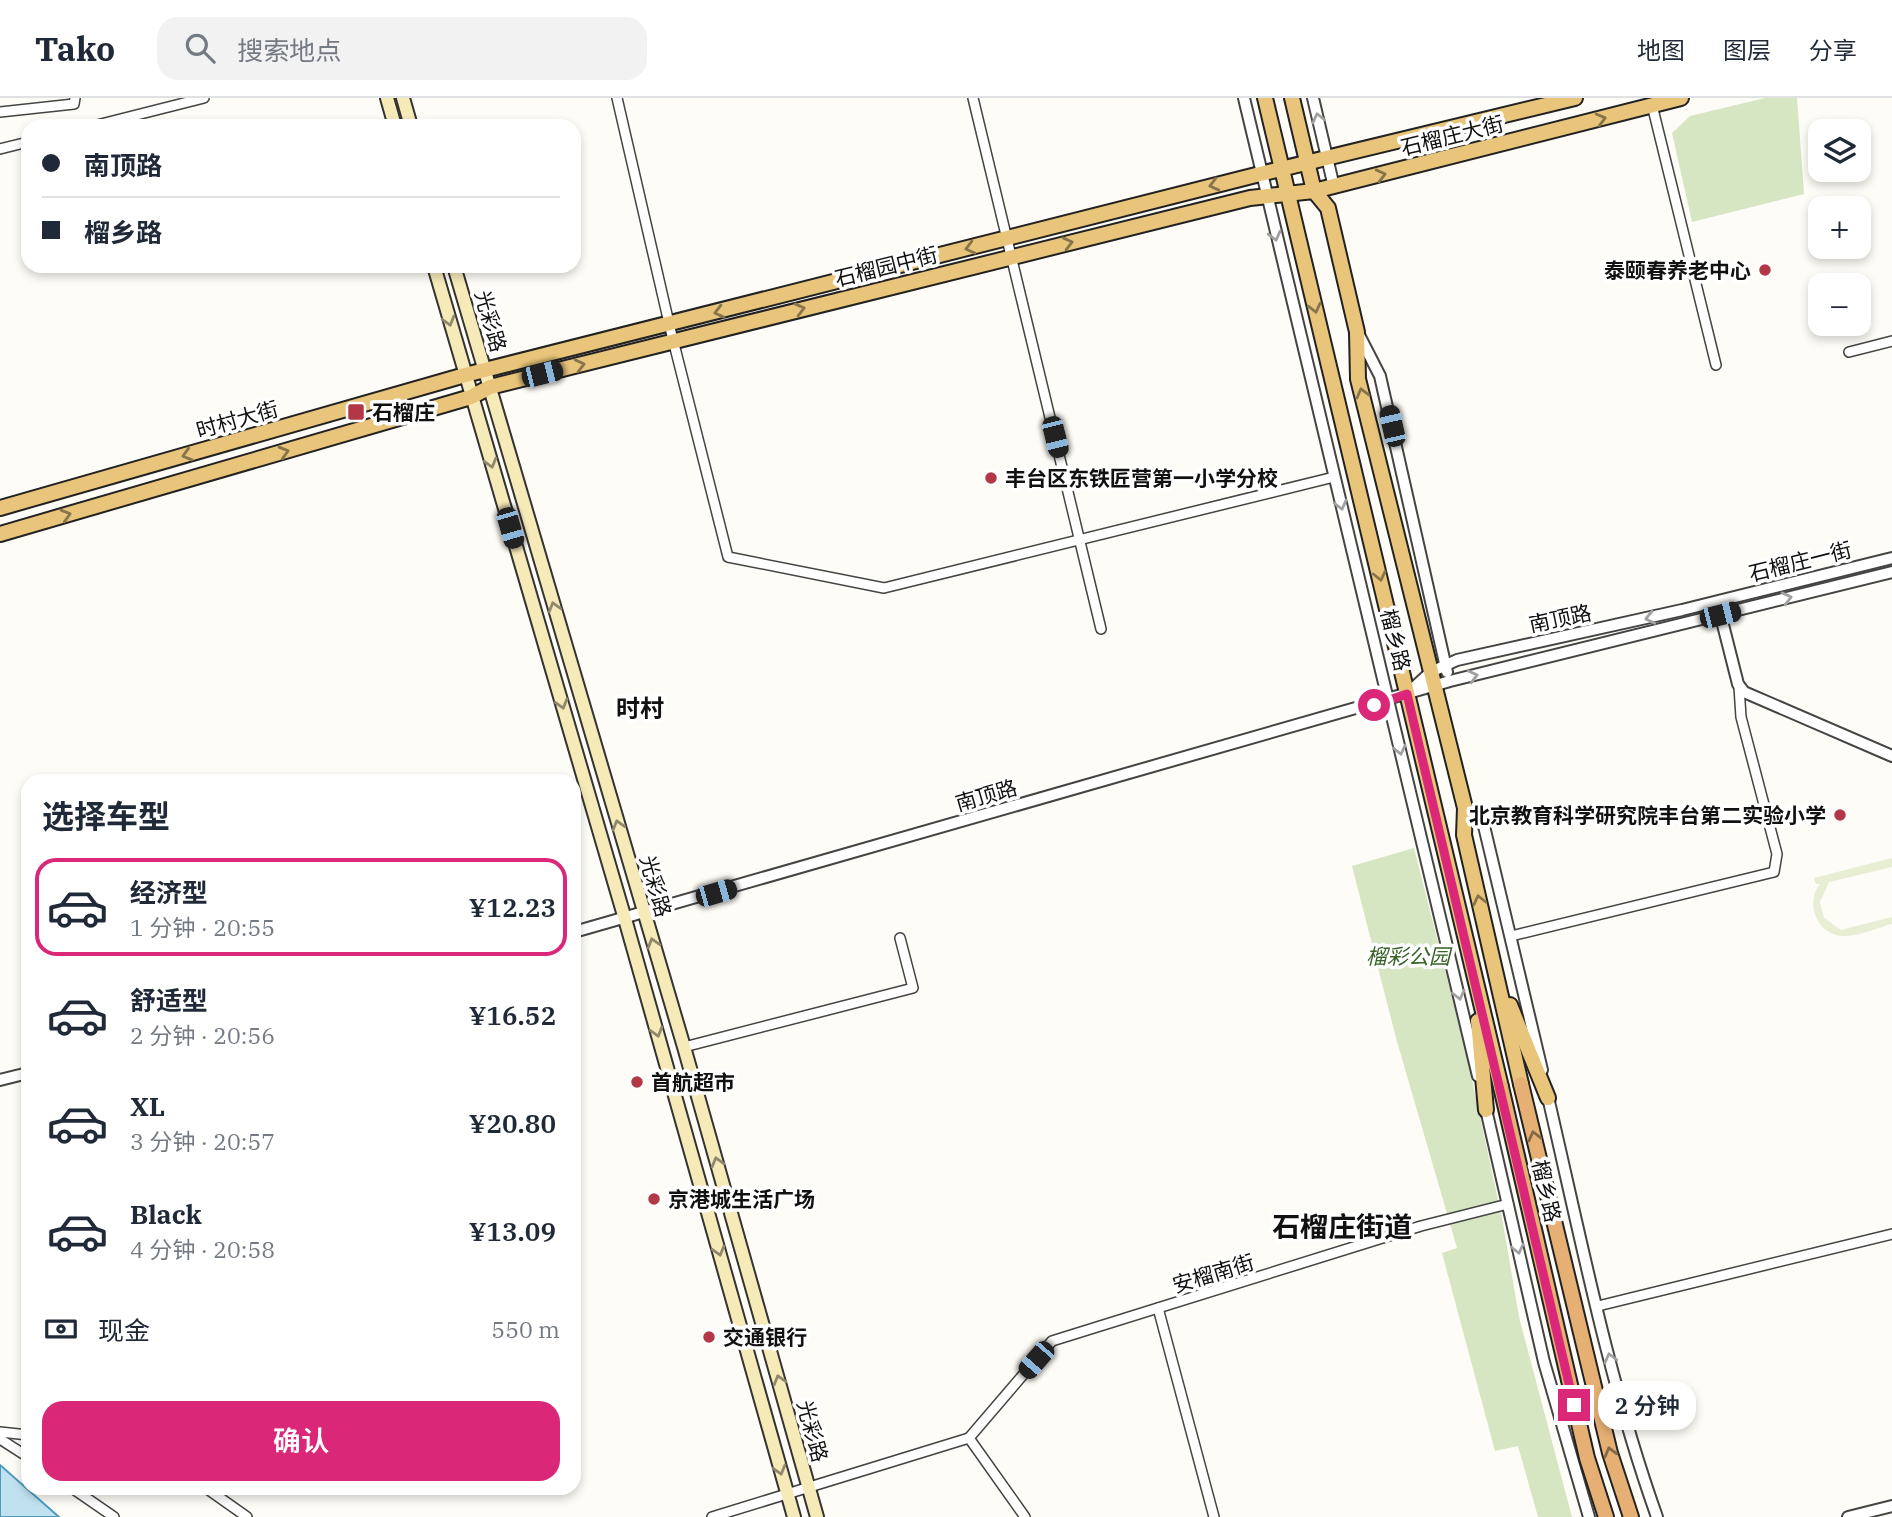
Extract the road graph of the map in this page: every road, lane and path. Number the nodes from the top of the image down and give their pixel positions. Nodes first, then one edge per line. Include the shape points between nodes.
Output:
1 (75, 98) edge
2 (204, 98) edge
3 (387, 98) edge
4 (402, 98) edge
5 (617, 98) edge
6 (973, 98) edge
7 (1244, 98) edge
8 (1265, 98) edge
9 (1292, 98) edge
10 (1313, 98) edge
11 (1574, 98) edge
12 (1681, 98) edge
13 (1544, 102) edge
14 (1652, 105) junction
15 (0, 112) edge
16 (121, 119) edge
17 (393, 119) edge
18 (409, 119) edge
19 (21, 144) edge
20 (0, 149) edge
21 (1327, 158) junction
22 (1307, 162) junction
23 (1280, 169) junction
24 (1260, 174) junction
25 (1334, 187) junction
26 (1314, 191) junction
27 (1286, 194) junction
28 (1266, 197) junction
29 (1007, 239) junction
30 (1012, 257) junction
31 (436, 273) edge
32 (456, 273) edge
33 (669, 326) junction
34 (1357, 332) junction
35 (1892, 341) edge
36 (673, 342) junction
37 (1849, 352) dead end
38 (1716, 365) dead end
39 (485, 370) junction
40 (465, 375) junction
41 (490, 387) junction
42 (471, 397) junction
43 (1334, 477) junction
44 (0, 508) edge
45 (0, 534) edge
46 (1080, 540) junction
47 (1892, 558) edge
48 (1892, 572) edge
49 (1717, 602) junction
50 (1720, 615) junction
51 (1101, 629) dead end
52 (1446, 664) junction
53 (1432, 679) junction
54 (1450, 681) junction
55 (1739, 687) junction
56 (1407, 694) junction
57 (1389, 701) junction
58 (1892, 756) edge
59 (1465, 808) junction
60 (644, 914) junction
61 (625, 919) junction
62 (581, 930) edge
63 (1511, 936) junction
64 (900, 938) dead end
65 (1494, 966) junction
66 (1474, 974) junction
67 (684, 1048) junction
68 (21, 1075) edge
69 (0, 1080) edge
70 (1521, 1084) joint
71 (1501, 1087) joint
72 (1548, 1098) junction
73 (1486, 1111) junction
74 (1508, 1204) junction
75 (1892, 1234) edge
76 (1598, 1306) junction
77 (1158, 1308) junction
78 (0, 1432) edge
79 (21, 1434) edge
80 (969, 1438) junction
81 (0, 1439) edge
82 (21, 1452) edge
83 (808, 1487) junction
84 (787, 1494) junction
85 (82, 1495) edge
86 (216, 1495) edge
87 (1892, 1506) edge
88 (114, 1517) edge
89 (247, 1517) edge
90 (712, 1517) edge
91 (794, 1517) edge
92 (817, 1517) edge
93 (1025, 1517) edge
94 (1214, 1517) edge
95 (1589, 1517) edge
96 (1606, 1517) edge
97 (1631, 1517) edge
98 (1657, 1517) edge
99 (1848, 1517) edge

1 - 15 street via 75,104
2 - 16 street
3 - 17 main road
4 - 18 main road
5 - 33 street
6 - 29 street
7 - 24 street, 榴乡路
8 - 23 main road, 榴乡路
9 - 22 main road, 榴乡路
21 -> 10 street
11 - 13 main road, 石榴庄大街
12 - 14 main road, 石榴庄大街
13 - 21 main road, 石榴庄大街
25 -> 14 main road, 石榴庄大街
14 - 38 street
19 - 20 street
21 - 22 main road, 石榴庄大街
21 - 25 street
22 - 23 main road, 石榴园中街
22 - 26 main road, 榴乡路
23 - 24 main road, 石榴园中街
23 - 27 main road, 榴乡路
24 - 28 street, 榴乡路
24 -> 29 main road, 石榴园中街
25 - 26 main road, 石榴庄大街
26 - 27 main road, 石榴园中街
26 - 34 main road, 榴乡路 via 1328,208
27 - 28 main road, 石榴园中街
27 -> 56 main road, 榴乡路
30 -> 28 main road, 石榴园中街
28 -> 43 street, 榴乡路
29 - 30 street
29 -> 33 main road, 石榴园中街
36 -> 30 main road, 石榴园中街
30 - 46 street
31 -> 40 main road, 光彩路
32 - 39 main road, 光彩路
33 - 36 street
33 - 39 main road, 石榴园中街
34 - 52 street, 榴乡路 via 1381,376
53 -> 34 main road, 榴乡路 via 1358,379
35 - 37 street
41 -> 36 main road, 石榴园中街
36 - 46 street via 728,557 884,588
39 - 40 main road, 时村大街
39 - 41 main road, 光彩路
40 - 42 main road, 光彩路
40 -> 44 main road, 时村大街
41 - 42 main road, 石榴园中街
60 -> 41 main road, 光彩路
45 -> 42 main road
42 -> 61 main road, 光彩路
43 - 46 street
43 -> 57 street, 榴乡路
46 - 51 street
47 - 49 street, 石榴庄一街
50 -> 48 street, 石榴庄一街
49 - 50 street
49 -> 52 street, 南顶路
54 -> 50 street, 南顶路
50 - 55 street
52 - 53 street, 南顶路
52 - 54 street, 榴乡路
53 - 54 street, 南顶路
53 - 56 street, 南顶路
53 - 59 main road, 榴乡路
55 - 58 street
55 - 63 street via 1741,717 1777,854 1774,872
56 - 57 street, 南顶路
56 - 66 main road, 榴乡路
57 - 60 street, 南顶路
57 -> 73 street, 榴乡路
59 - 63 street, 榴乡路 via 1484,826
65 -> 59 main road, 榴乡路 via 1464,835
60 - 61 street, 南顶路
67 -> 60 main road, 光彩路
61 - 62 street, 南顶路
61 -> 84 main road, 光彩路
63 - 72 street, 榴乡路
64 - 67 street via 913,988
65 - 70 main road, 榴乡路
65 - 72 main road
66 - 71 main road, 榴乡路
66 - 73 main road
83 -> 67 main road, 光彩路
68 - 69 street
97 -> 70 highway, 榴乡路 via 1610,1453
71 - 96 highway, 榴乡路 via 1587,1458
72 - 76 street, 榴乡路
73 - 74 street, 榴乡路
74 - 77 street, 安榴南街 via 1421,1226
74 -> 95 street, 榴乡路 via 1544,1362
75 - 76 street
98 -> 76 street, 榴乡路
77 - 80 street, 安榴南街 via 1052,1341
77 - 94 street
78 - 79 street
80 - 83 street
80 - 93 street
81 - 82 street
83 - 84 street
83 - 92 main road, 光彩路
84 - 90 street
84 - 91 main road, 光彩路
85 - 88 street
86 - 89 street
87 - 99 street

